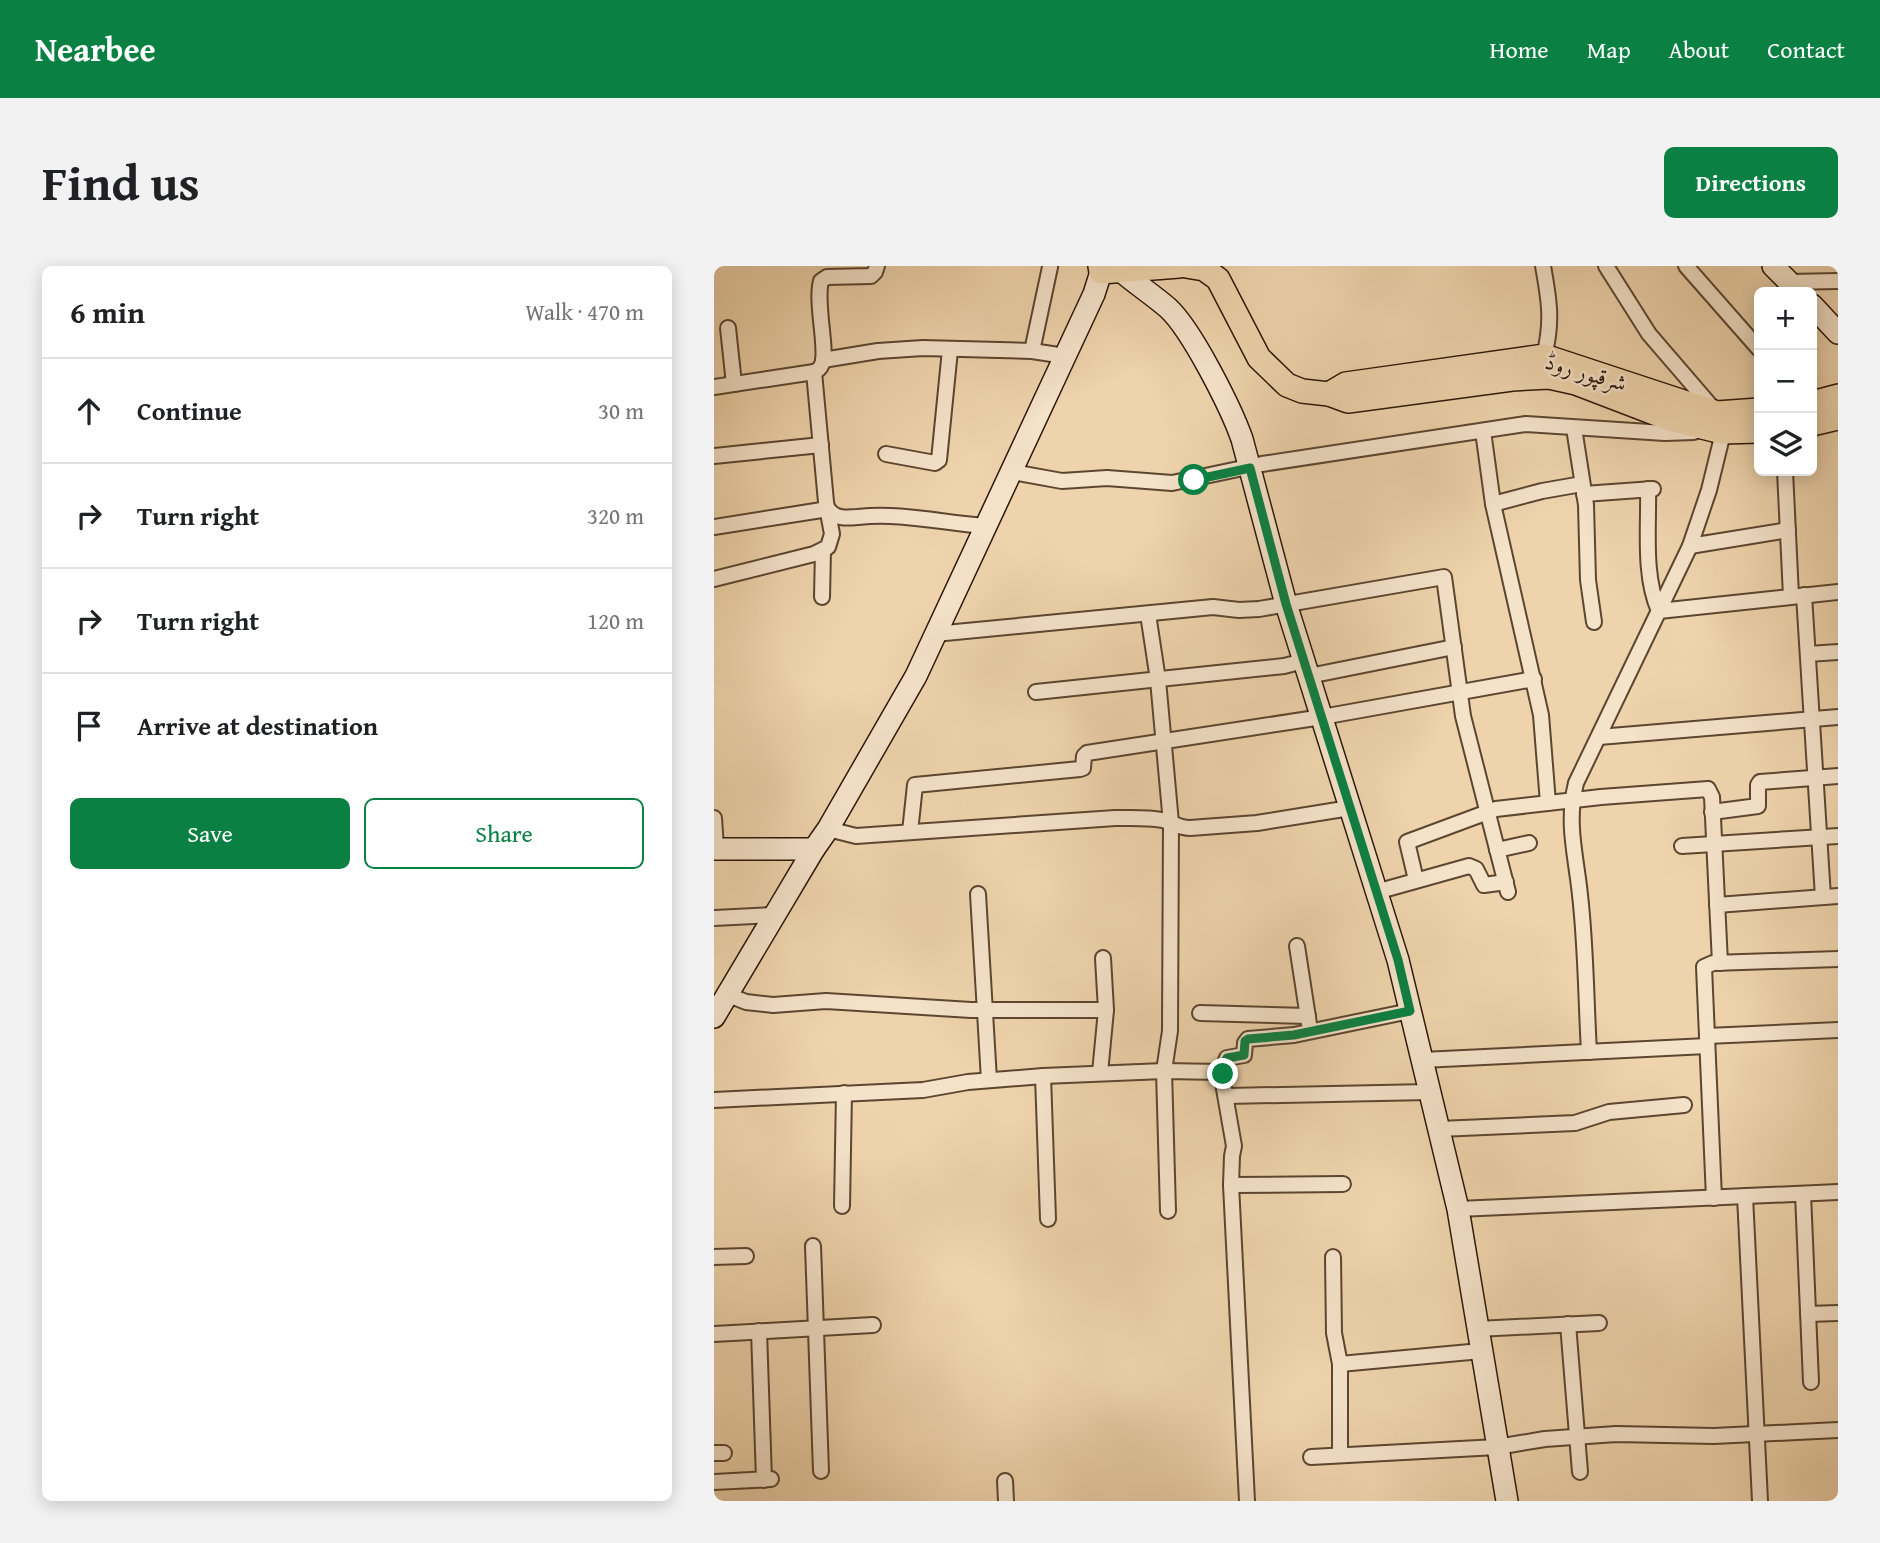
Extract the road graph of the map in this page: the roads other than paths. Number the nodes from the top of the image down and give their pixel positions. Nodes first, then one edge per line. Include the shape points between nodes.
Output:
1 (877, 266) edge
2 (1180, 266) edge
3 (1186, 266) edge
4 (1543, 266) edge
5 (1606, 266) edge
6 (1686, 266) edge
7 (1773, 266) edge
8 (1050, 267) edge
9 (1107, 270) edge
10 (1838, 281) edge
11 (1794, 287) edge
12 (1817, 310) edge
13 (728, 328) dead end
14 (1838, 333) edge
15 (1754, 343) edge
16 (950, 350) junction
17 (1032, 351) junction
18 (1066, 356) junction
19 (1544, 356) junction
20 (823, 360) junction
21 (814, 372) junction
22 (734, 384) junction
23 (714, 387) edge
24 (1329, 394) junction
25 (1838, 396) edge
26 (1817, 402) edge
27 (1754, 412) edge
28 (1838, 418) edge
29 (1719, 422) junction
30 (1817, 423) edge
31 (1574, 428) junction
32 (1754, 430) edge
33 (1483, 431) junction
34 (821, 446) junction
35 (886, 454) dead end
36 (714, 456) edge
37 (1250, 468) junction
38 (1013, 472) junction
39 (1785, 476) edge
40 (1583, 489) junction
41 (1493, 504) junction
42 (828, 509) junction
43 (985, 526) junction
44 (714, 527) edge
45 (1788, 530) junction
46 (1690, 546) junction
47 (823, 550) junction
48 (714, 579) edge
49 (1838, 593) edge
50 (1797, 595) junction
51 (821, 597) dead end
52 (1286, 604) junction
53 (1659, 611) junction
54 (1148, 614) junction
55 (1594, 622) dead end
56 (935, 634) junction
57 (1454, 647) junction
58 (1838, 652) edge
59 (1808, 654) junction
60 (1307, 669) junction
61 (1534, 679) junction
62 (1158, 680) junction
63 (1460, 691) junction
64 (1036, 692) dead end
65 (1322, 717) junction
66 (1838, 717) edge
67 (1813, 719) junction
68 (1599, 737) junction
69 (1164, 740) junction
70 (1838, 776) edge
71 (1817, 778) junction
72 (1572, 800) junction
73 (1548, 803) junction
74 (1350, 808) junction
75 (1487, 811) junction
76 (1712, 812) junction
77 (714, 818) edge
78 (1171, 823) junction
79 (828, 828) junction
80 (910, 832) junction
81 (1838, 836) edge
82 (1820, 837) junction
83 (1529, 843) dead end
84 (1714, 843) junction
85 (1682, 846) dead end
86 (715, 848) edge
87 (814, 849) junction
88 (1497, 850) junction
89 (1416, 880) junction
90 (1376, 892) junction
91 (978, 894) dead end
92 (1838, 896) edge
93 (1823, 897) junction
94 (1717, 905) junction
95 (774, 915) junction
96 (714, 918) edge
97 (1297, 946) dead end
98 (1103, 958) dead end
99 (1838, 959) edge
100 (1720, 963) junction
101 (726, 994) junction
102 (985, 1010) junction
103 (1106, 1010) junction
104 (1410, 1011) junction
105 (1200, 1013) dead end
106 (1308, 1016) junction
107 (714, 1017) edge
108 (1838, 1030) edge
109 (1311, 1032) junction
110 (1707, 1041) junction
111 (1589, 1052) junction
112 (1422, 1060) junction
113 (1164, 1071) junction
114 (1221, 1072) junction
115 (1100, 1073) junction
116 (1043, 1076) junction
117 (989, 1080) junction
118 (1429, 1092) junction
119 (844, 1093) junction
120 (1227, 1096) junction
121 (714, 1100) edge
122 (1684, 1105) dead end
123 (1438, 1129) junction
124 (1343, 1184) dead end
125 (1231, 1185) junction
126 (1838, 1192) edge
127 (1803, 1194) junction
128 (1745, 1196) junction
129 (1714, 1198) junction
130 (842, 1206) dead end
131 (1458, 1209) junction
132 (1168, 1210) dead end
133 (1048, 1219) dead end
134 (813, 1246) dead end
135 (746, 1256) dead end
136 (714, 1257) edge
137 (1334, 1257) dead end
138 (1838, 1313) edge
139 (1808, 1314) junction
140 (1598, 1323) dead end
141 (1568, 1324) junction
142 (873, 1325) dead end
143 (816, 1328) junction
144 (1477, 1329) junction
145 (759, 1331) junction
146 (714, 1334) edge
147 (1481, 1351) junction
148 (1340, 1364) junction
149 (1811, 1382) dead end
150 (1838, 1430) edge
151 (1757, 1432) junction
152 (1577, 1437) junction
153 (1497, 1447) junction
154 (1340, 1455) junction
155 (1311, 1457) dead end
156 (821, 1471) dead end
157 (1580, 1472) dead end
158 (1005, 1481) dead end
159 (714, 1482) edge
160 (1006, 1501) edge
161 (1247, 1501) edge
162 (1507, 1501) edge
163 (1760, 1501) edge

1 - 20 street via 871,276 821,281
2 - 9 main road
3 - 24 main road, شرقپور روڈ via 1204,269 1217,279 1259,358 1287,386
4 - 19 street via 1551,309
5 - 29 street via 1649,334
6 - 15 street
7 - 11 street
8 - 17 street
9 - 18 street
9 - 37 street via 1169,309 1186,331 1235,418
10 - 11 street
12 - 14 street
13 - 22 street
16 - 17 street
16 - 20 street via 889,350
16 - 35 street via 939,460
17 - 18 street
18 - 38 street
19 - 24 main road, شرقپور روڈ via 1346,384
19 - 29 main road, شرقپور روڈ
20 - 21 street
21 - 22 street
21 - 34 street
22 - 23 street
24 - 29 main road, شرقپور روڈ via 1348,401 1549,377 1670,419
25 - 26 main road
27 - 29 main road, شرقپور روڈ
28 - 30 main road
29 - 31 street via 1665,433
29 - 32 main road, شرقپور روڈ
29 - 46 street via 1721,441
31 - 33 street via 1526,424
31 - 40 street
33 - 37 street
33 - 41 street
34 - 36 street
34 - 42 street
37 - 38 street via 1172,483 1107,478 1062,481
37 - 52 street
38 - 43 street
39 - 45 street
40 - 41 street via 1542,491
40 - 53 street via 1651,489 1650,566
40 - 55 street
41 - 61 street
42 - 43 street via 841,517 879,514
42 - 44 street
42 - 47 street via 832,540
43 - 56 street
45 - 46 street
45 - 50 street
46 - 53 street
47 - 48 street
47 - 51 street
49 - 50 street
50 - 53 street
50 - 59 street
52 - 54 street
52 - 57 street via 1444,577
52 - 60 street
53 - 68 street
54 - 56 street
54 - 62 street
56 - 79 street via 916,677
57 - 60 street
57 - 63 street
58 - 59 street
59 - 67 street
60 - 62 street via 1284,666
60 - 65 street
61 - 63 street
61 - 73 street
62 - 64 street
62 - 69 street
63 - 65 street
63 - 75 street
65 - 69 street
65 - 74 street
66 - 67 street
67 - 68 street
67 - 71 street
68 - 72 street
69 - 78 street
69 - 80 street via 1087,752 1080,769 915,785
70 - 71 street
71 - 76 street via 1760,782 1758,806
71 - 82 street
72 - 73 street
72 - 76 street via 1705,788 1711,794
72 - 111 street
73 - 75 street
74 - 78 street via 1232,825 1183,828
74 - 90 street
75 - 88 street
75 - 89 street via 1407,842
76 - 84 street
77 - 86 street
78 - 80 street via 1096,818
78 - 113 street via 1170,1031
79 - 80 street via 856,836
79 - 87 street
81 - 82 street
82 - 84 street
82 - 93 street
83 - 88 street
84 - 85 street
84 - 94 street
86 - 87 street
87 - 95 street
88 - 89 street via 1507,887 1484,885 1472,866
89 - 90 street
90 - 104 street
91 - 102 street
92 - 93 street
93 - 94 street
94 - 100 street
95 - 96 street
95 - 101 street
97 - 106 street
98 - 103 street
99 - 100 street
100 - 110 street via 1704,970
101 - 102 street via 773,1005 826,1001
101 - 107 street
102 - 103 street
102 - 117 street
103 - 115 street
104 - 109 street
104 - 112 street
105 - 106 street
106 - 109 street
108 - 110 street
109 - 114 street via 1247,1040 1244,1055 1227,1058
110 - 111 street
110 - 129 street
111 - 112 street
112 - 118 street
113 - 114 street
113 - 115 street
113 - 132 street
114 - 120 street
115 - 116 street
116 - 117 street
116 - 133 street
117 - 119 street via 923,1090
118 - 120 street
118 - 123 street
119 - 121 street
119 - 130 street
120 - 125 street via 1234,1146
122 - 123 street via 1609,1112 1575,1123
123 - 131 street
124 - 125 street
125 - 161 street
126 - 127 street
127 - 128 street
127 - 139 street
128 - 129 street
128 - 151 street
129 - 131 street
131 - 144 street
134 - 143 street
135 - 136 street
137 - 148 street via 1334,1333
138 - 139 street
139 - 149 street
140 - 141 street
141 - 144 street
141 - 152 street
142 - 143 street
143 - 145 street
143 - 156 street
144 - 147 street
145 - 146 street
145 - 159 street via 768,1480
147 - 148 street
147 - 153 street
148 - 154 street
150 - 151 street
151 - 152 street
151 - 163 street
152 - 153 street
152 - 157 street
153 - 154 street
153 - 162 street
154 - 155 street
158 - 160 street

